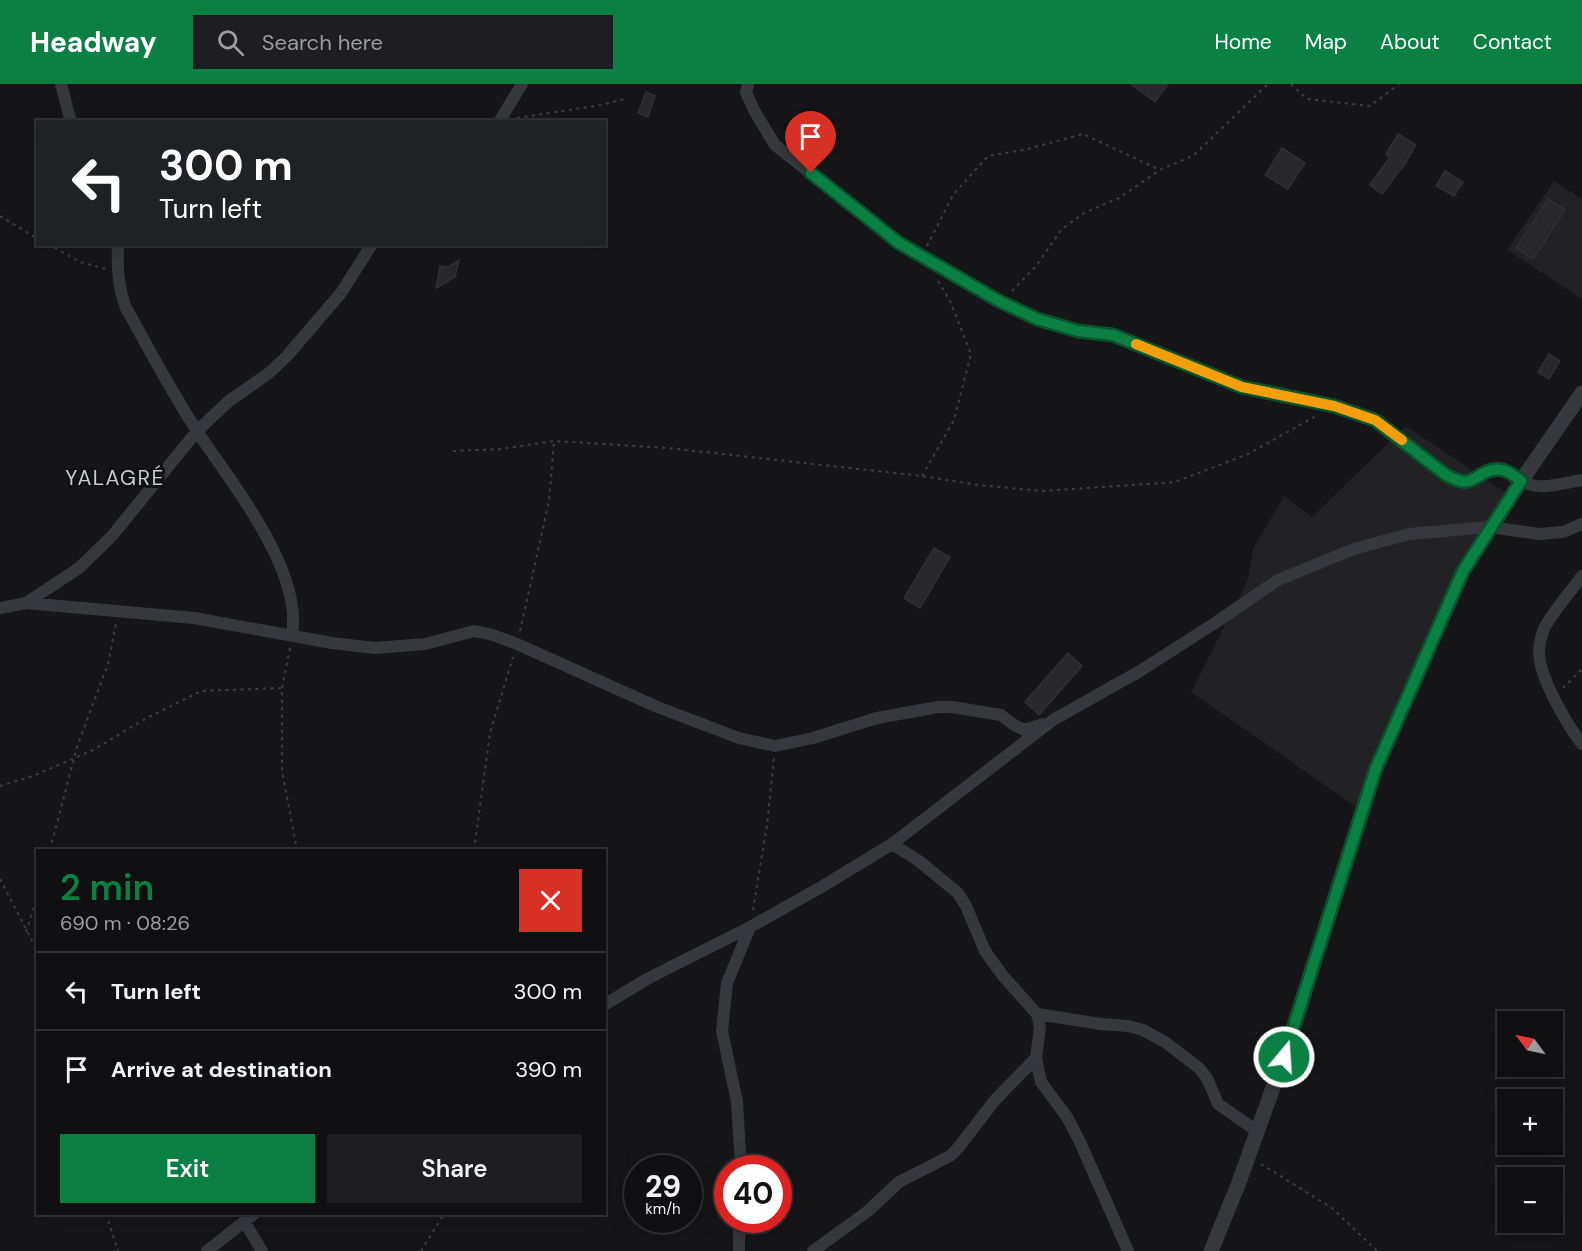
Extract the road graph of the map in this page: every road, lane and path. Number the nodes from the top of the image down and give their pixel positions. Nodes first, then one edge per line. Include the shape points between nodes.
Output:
1 (61, 84) edge
2 (522, 84) edge
3 (748, 84) edge
4 (1268, 84) edge
5 (1291, 84) edge
6 (1399, 84) edge
7 (624, 99) dead end
8 (70, 120) edge
9 (504, 120) edge
10 (510, 120) edge
11 (1160, 170) junction
12 (0, 216) edge
13 (36, 238) edge
14 (52, 246) edge
15 (118, 246) edge
16 (371, 246) edge
17 (922, 256) junction
18 (117, 271) junction
19 (999, 301) junction
20 (1582, 393) edge
21 (1334, 406) junction
22 (197, 431) junction
23 (554, 441) junction
24 (453, 451) dead end
25 (922, 476) junction
26 (1582, 480) edge
27 (1521, 481) junction
28 (1582, 524) edge
29 (1490, 527) junction
30 (1582, 576) edge
31 (26, 603) junction
32 (0, 608) edge
33 (118, 612) junction
34 (292, 635) junction
35 (517, 644) junction
36 (1582, 669) edge
37 (282, 688) junction
38 (1554, 698) junction
39 (1053, 720) junction
40 (1582, 744) edge
41 (775, 746) junction
42 (74, 759) junction
43 (0, 786) edge
44 (892, 844) junction
45 (50, 849) edge
46 (297, 849) edge
47 (474, 849) edge
48 (0, 879) edge
49 (36, 900) edge
50 (750, 927) junction
51 (26, 932) junction
52 (36, 949) edge
53 (606, 1004) edge
54 (1037, 1014) junction
55 (1036, 1058) junction
56 (1257, 1131) junction
57 (740, 1155) edge
58 (1249, 1156) junction
59 (106, 1215) edge
60 (443, 1215) edge
61 (249, 1217) edge
62 (739, 1233) edge
63 (118, 1251) edge
64 (207, 1251) edge
65 (262, 1251) edge
66 (421, 1251) edge
67 (740, 1251) edge
68 (813, 1251) edge
69 (1128, 1251) edge
70 (1211, 1251) edge
71 (1377, 1251) edge

1 - 8 street
2 - 9 street
3 - 17 street via 755,112 775,145 899,243
4 - 11 path via 1194,155
5 - 6 path via 1306,99 1370,106
7 - 10 path
11 - 17 path via 1083,134 988,156 953,195
11 - 19 path via 1062,229 1036,266
12 - 13 path
14 - 18 path via 80,262
15 - 18 street
16 - 22 street via 341,293 287,356
17 - 19 street
17 - 25 path via 950,301 971,354 954,420
18 - 22 street via 126,308
19 - 21 street via 1059,327 1113,335 1242,387
20 - 27 street
21 - 25 path via 1248,454 1175,482 1042,491
21 - 27 street via 1375,420 1456,480 1467,482 1486,471 1502,468
22 - 31 street via 112,536 79,567
22 - 34 street via 236,485 276,559 294,614
23 - 24 path
23 - 25 path via 668,448
23 - 35 path via 549,501
26 - 27 street via 1537,487
27 - 29 street
28 - 29 street via 1563,532 1539,534
29 - 39 street via 1409,534 1354,549 1278,580 1140,671
29 - 56 street via 1449,600 1376,768
30 - 38 street via 1541,638 1540,663
31 - 32 street
31 - 33 street
33 - 34 street via 194,618
33 - 42 path via 108,664
34 - 35 street via 375,648 425,644 474,631
34 - 37 path
35 - 41 street via 655,706 739,738
35 - 47 path via 490,734
36 - 38 path
37 - 42 path via 201,691
37 - 46 path via 282,771
38 - 40 street
39 - 41 street via 1025,730 1001,715 938,707 877,718
39 - 44 street
41 - 50 path
42 - 43 path
42 - 45 path
44 - 50 street
44 - 54 street via 958,893 985,951
48 - 51 path
49 - 51 path
50 - 53 street
50 - 57 street via 727,983 722,1031 737,1102
51 - 52 path
54 - 55 street via 1040,1027
54 - 56 street via 1143,1030 1199,1068 1218,1104
55 - 68 street via 995,1100 950,1156 899,1182 868,1211
55 - 69 street via 1041,1082 1080,1142
56 - 58 street
58 - 70 street
58 - 71 path via 1332,1208
59 - 63 path
60 - 66 path
61 - 64 street
61 - 65 street
62 - 67 street

